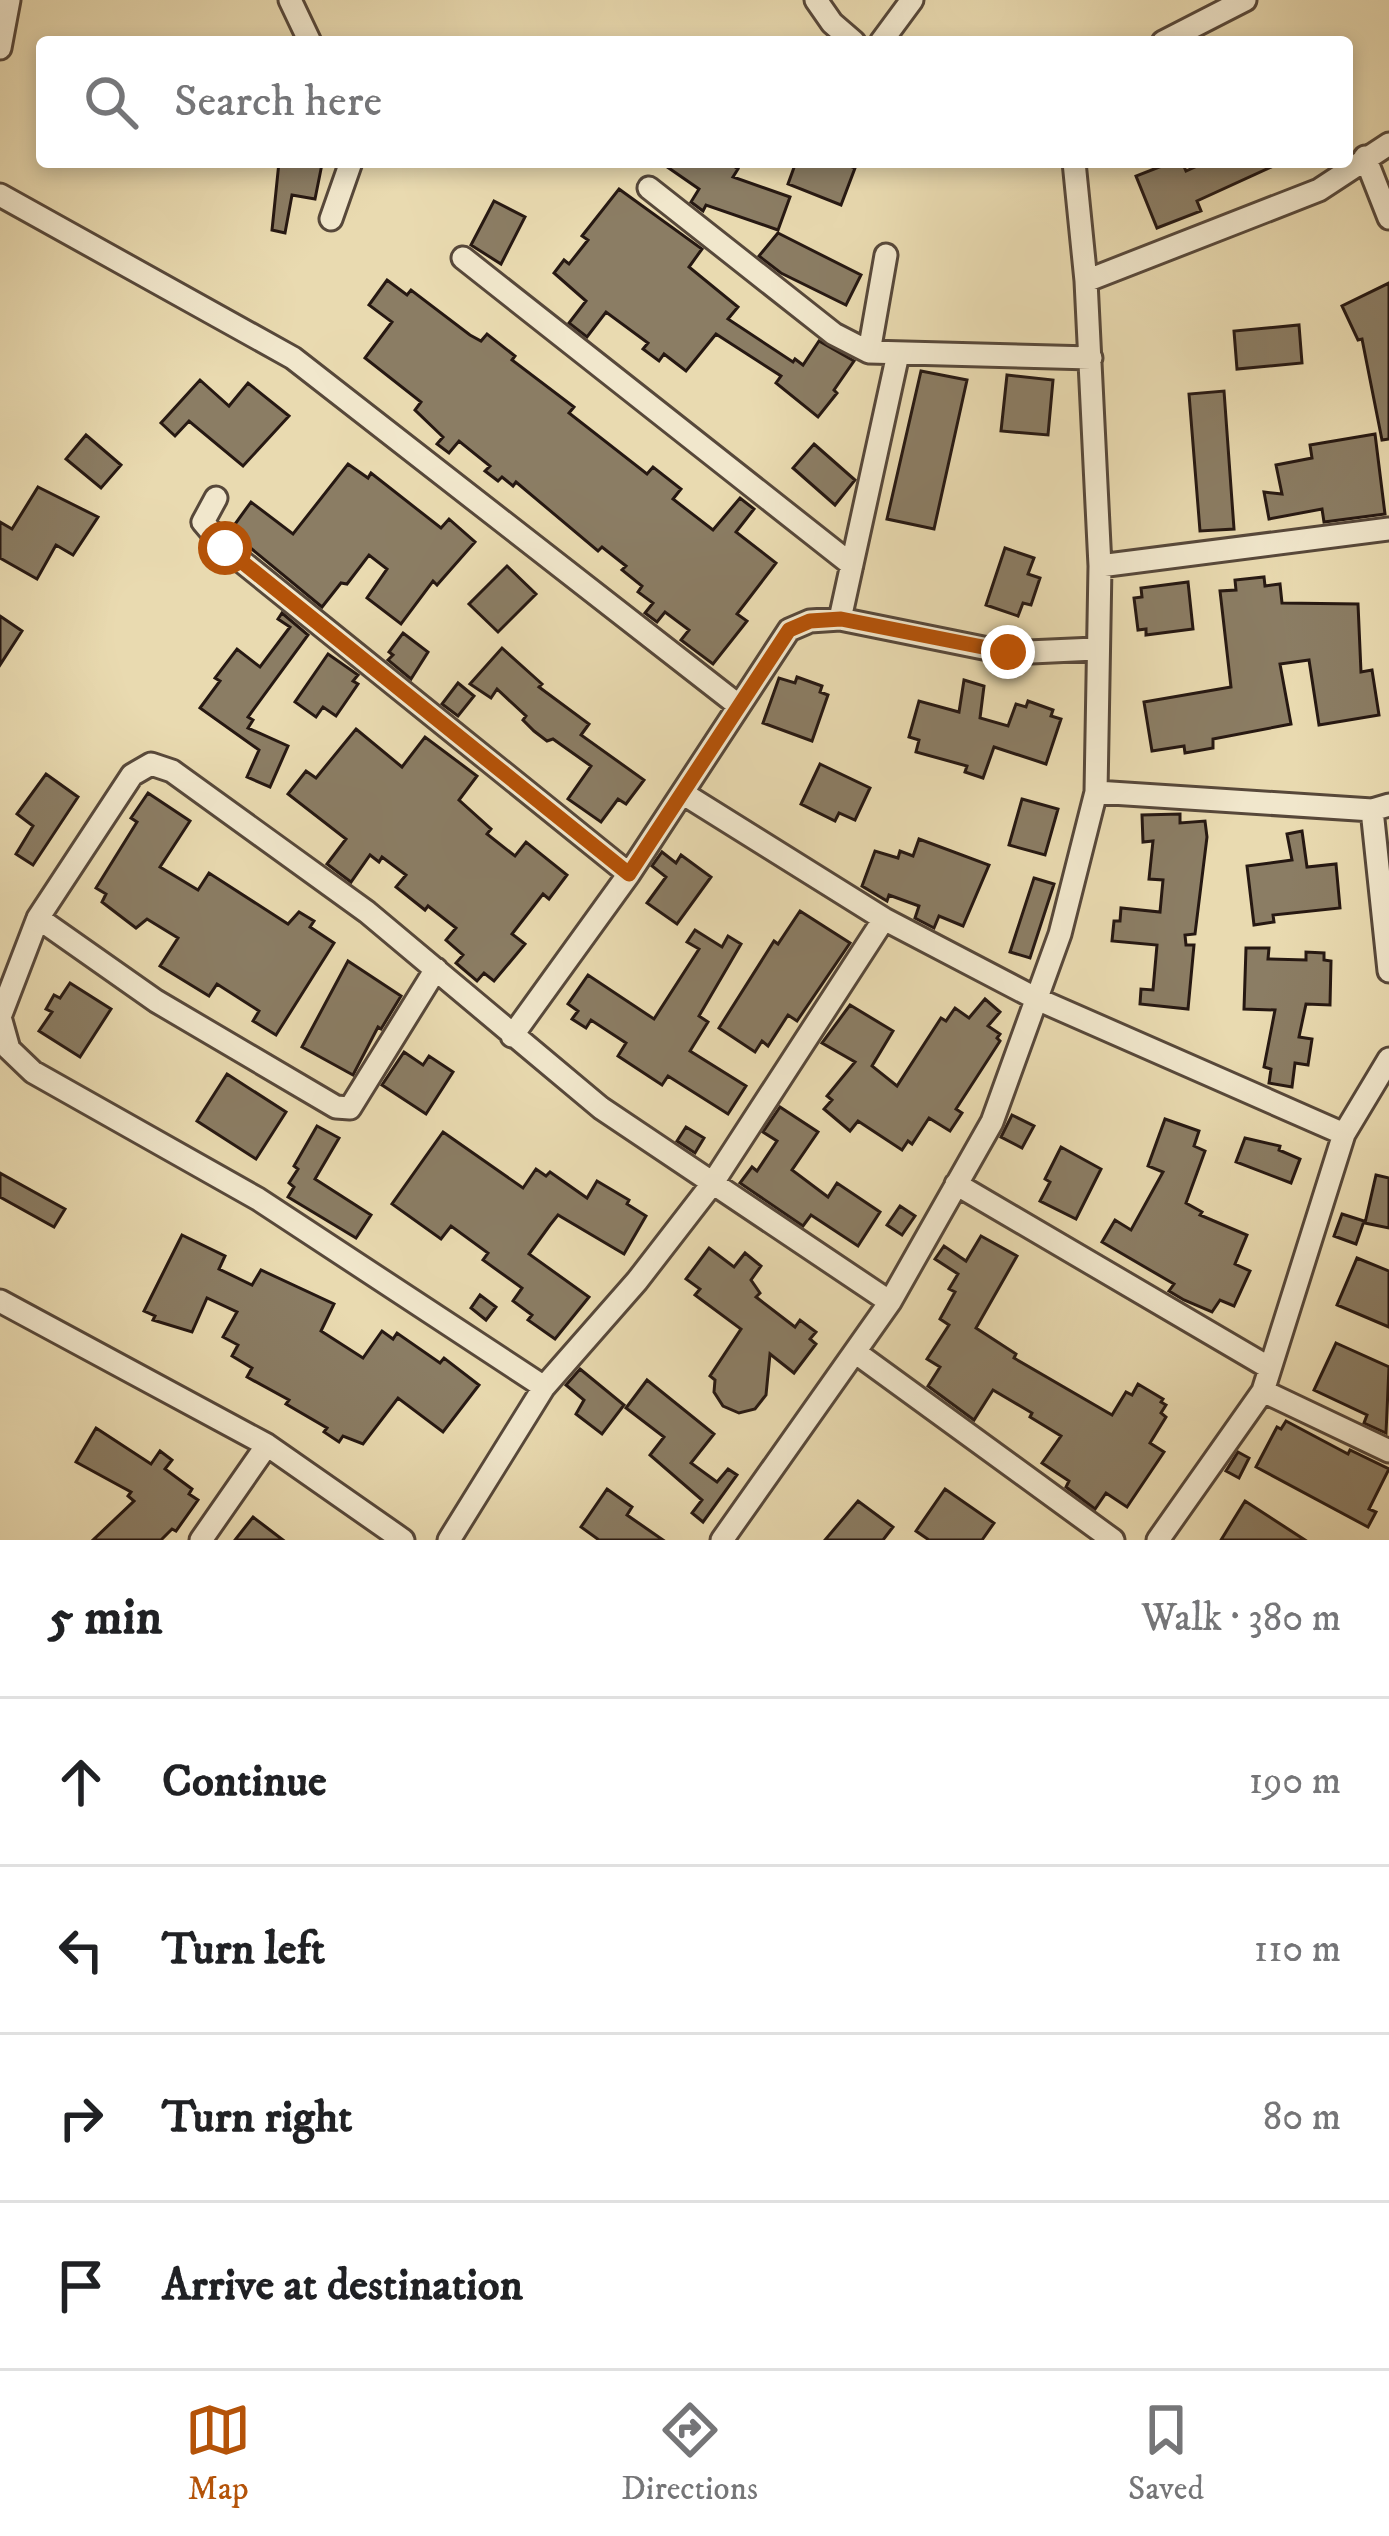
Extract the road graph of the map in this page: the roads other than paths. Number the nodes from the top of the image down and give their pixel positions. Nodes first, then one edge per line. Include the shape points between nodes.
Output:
1 (9, 0) edge
2 (290, 0) edge
3 (816, 0) edge
4 (912, 0) edge
5 (1246, 0) edge
6 (307, 36) edge
7 (847, 36) edge
8 (885, 36) edge
9 (1175, 36) edge
10 (0, 48) edge
11 (1389, 144) edge
12 (1365, 157) junction
13 (1353, 166) edge
14 (349, 168) edge
15 (1075, 168) edge
16 (1350, 168) edge
17 (649, 188) dead end
18 (0, 195) edge
19 (1389, 218) edge
20 (331, 219) dead end
21 (886, 255) dead end
22 (463, 258) dead end
23 (1086, 281) junction
24 (869, 352) junction
25 (898, 354) junction
26 (1091, 358) junction
27 (217, 498) dead end
28 (1389, 529) edge
29 (852, 566) junction
30 (1100, 566) junction
31 (841, 619) junction
32 (1095, 649) junction
33 (738, 705) junction
34 (1096, 792) junction
35 (684, 794) junction
36 (1380, 807) edge
37 (629, 874) junction
38 (38, 917) junction
39 (884, 919) junction
40 (436, 969) junction
41 (1389, 971) edge
42 (1037, 998) junction
43 (512, 1036) junction
44 (1389, 1059) edge
45 (1344, 1134) junction
46 (712, 1184) junction
47 (956, 1184) junction
48 (0, 1301) edge
49 (890, 1302) junction
50 (855, 1352) junction
51 (1268, 1367) junction
52 (544, 1387) junction
53 (1263, 1391) junction
54 (267, 1445) junction
55 (1389, 1451) edge
56 (726, 1531) edge
57 (201, 1540) edge
58 (403, 1540) edge
59 (449, 1540) edge
60 (750, 1540) edge
61 (1113, 1540) edge
62 (1157, 1540) edge

1 - 10 street
2 - 6 street
3 - 7 street
4 - 8 street
5 - 9 street
11 - 12 street
12 - 13 street
12 - 19 street
14 - 20 street
15 - 23 street
16 - 23 street via 1319,190
17 - 24 street via 834,334
18 - 33 street via 293,358
21 - 24 street
22 - 29 street
23 - 26 street
24 - 25 street
25 - 26 street
25 - 29 street
26 - 30 street
27 - 37 street via 203,522 225,548
28 - 30 street
29 - 31 street
30 - 32 street
31 - 32 street via 1008,652
31 - 33 street via 789,630
32 - 34 street
33 - 35 street
34 - 36 street
34 - 42 street
35 - 37 street
35 - 39 street
36 - 41 street
37 - 43 street
38 - 40 street via 156,1000 336,1108 350,1108
38 - 40 street via 133,775 151,764 172,771
38 - 52 street via 0,1017 9,1049 33,1072 258,1199
39 - 42 street
39 - 46 street
40 - 43 street
42 - 45 street
42 - 47 street via 992,1122
43 - 46 street
44 - 45 street
45 - 51 street
46 - 49 street
46 - 52 street
47 - 49 street
47 - 51 street
48 - 54 street
49 - 50 street
50 - 56 street
50 - 61 street
51 - 53 street
52 - 59 street
53 - 55 street
53 - 62 street
54 - 57 street
54 - 58 street
56 - 60 street

